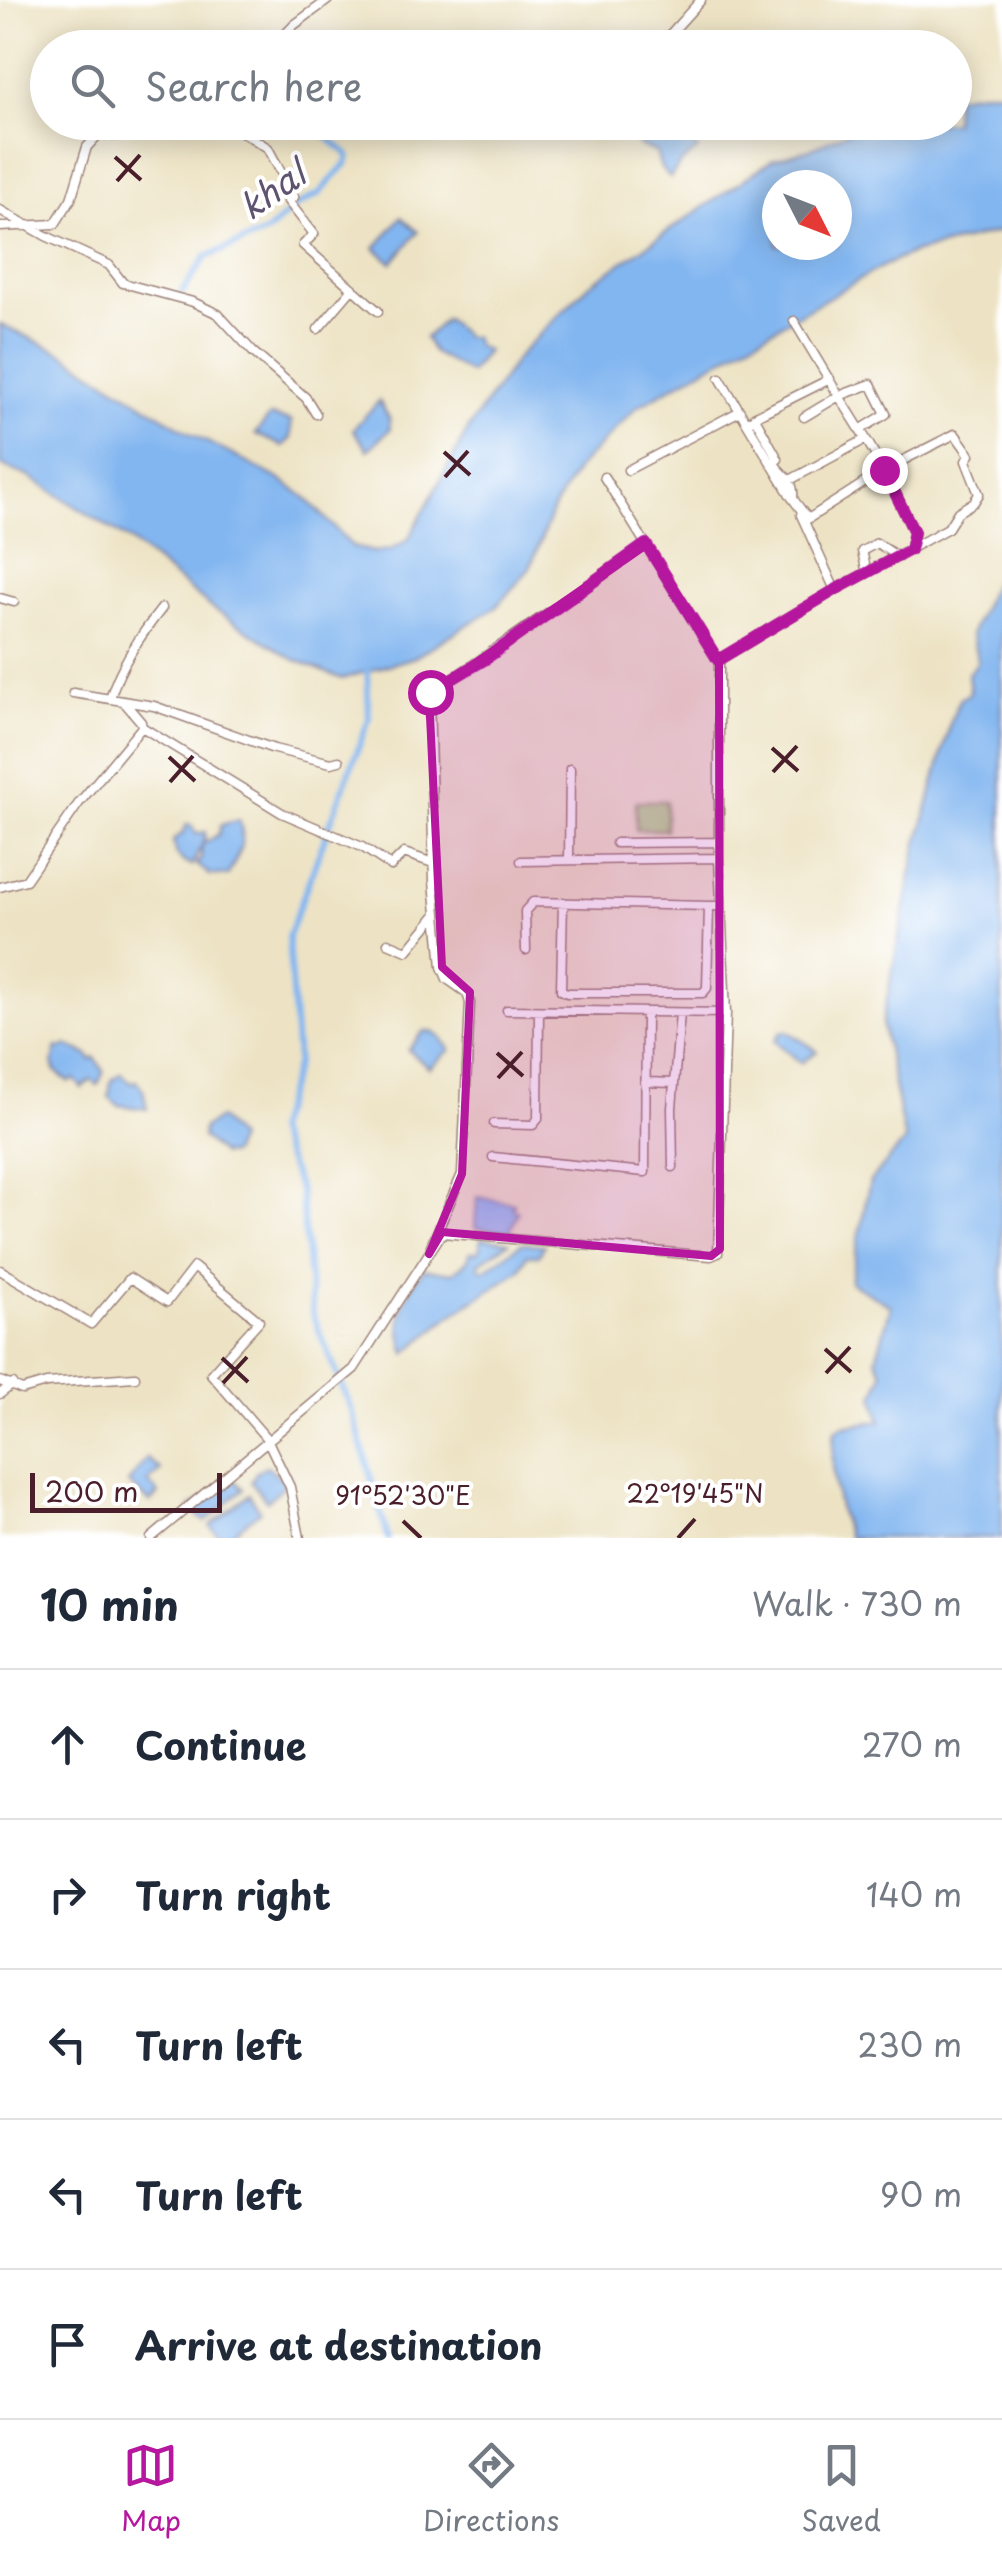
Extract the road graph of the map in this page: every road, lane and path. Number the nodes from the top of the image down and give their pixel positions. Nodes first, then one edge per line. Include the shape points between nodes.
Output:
1 (328, 0) edge
2 (701, 0) edge
3 (288, 30) edge
4 (675, 30) edge
5 (93, 140) edge
6 (255, 140) edge
7 (0, 210) edge
8 (27, 226) junction
9 (0, 227) edge
10 (352, 288) junction
11 (378, 311) dead end
12 (794, 321) dead end
13 (318, 328) dead end
14 (720, 378) dead end
15 (830, 379) junction
16 (839, 396) junction
17 (740, 412) junction
18 (316, 414) dead end
19 (804, 417) dead end
20 (751, 418) junction
21 (860, 430) junction
22 (866, 440) junction
23 (628, 470) dead end
24 (884, 470) junction
25 (604, 477) dead end
26 (790, 480) junction
27 (793, 499) junction
28 (646, 544) junction
29 (910, 550) junction
30 (898, 557) junction
31 (867, 573) junction
32 (835, 590) junction
33 (0, 598) edge
34 (14, 602) dead end
35 (162, 608) dead end
36 (718, 660) junction
37 (73, 693) dead end
38 (110, 698) junction
39 (124, 702) junction
40 (142, 727) junction
41 (340, 761) dead end
42 (570, 769) dead end
43 (719, 842) junction
44 (616, 844) dead end
45 (719, 858) junction
46 (569, 860) junction
47 (521, 861) dead end
48 (434, 863) junction
49 (0, 887) edge
50 (563, 902) junction
51 (709, 906) junction
52 (721, 906) junction
53 (437, 914) junction
54 (388, 942) dead end
55 (526, 950) dead end
56 (507, 1010) dead end
57 (539, 1012) junction
58 (680, 1012) junction
59 (726, 1012) junction
60 (646, 1014) junction
61 (645, 1082) junction
62 (674, 1083) junction
63 (494, 1124) dead end
64 (493, 1157) dead end
65 (673, 1167) dead end
66 (429, 1254) junction
67 (0, 1270) edge
68 (136, 1377) dead end
69 (0, 1381) edge
70 (14, 1384) junction
71 (0, 1394) edge
72 (267, 1439) junction
73 (151, 1538) edge
74 (300, 1538) edge

1 - 3 street
2 - 4 street
5 - 8 street via 54,224
6 - 10 street via 268,148 294,197 288,201 314,234 303,245
7 - 8 street
8 - 9 street
8 - 18 street via 110,265 123,283 218,314
10 - 11 street
10 - 13 street
12 - 15 street
14 - 17 street
15 - 16 street
15 - 20 street
16 - 19 street
16 - 21 street
16 - 21 street via 871,384 886,414
17 - 20 street
17 - 23 street
20 - 26 street
20 - 27 street
21 - 22 street
22 - 24 street
22 - 26 street
24 - 27 street via 808,519
24 - 29 street via 914,532
24 - 29 street via 955,434 970,455 966,460 979,494 974,502 948,528
25 - 28 street
26 - 27 street
27 - 32 street
28 - 36 street
28 - 48 street via 430,692
29 - 30 street
30 - 31 street
30 - 31 street via 878,543 861,555
31 - 32 street
32 - 36 street
33 - 34 street
35 - 38 street via 117,675
36 - 43 street
37 - 38 street
38 - 39 street
39 - 40 street
39 - 41 street via 154,706 274,749
40 - 48 street via 282,813 362,846 391,866 404,853
40 - 49 street via 26,880
42 - 46 street
43 - 44 street
43 - 45 street
45 - 46 street
45 - 52 street
46 - 47 street
48 - 53 street
50 - 51 street
50 - 51 street via 561,990 567,993 704,993
50 - 55 street via 527,908
51 - 52 street
52 - 59 street
53 - 54 street via 407,952
53 - 66 street via 444,973 469,996 467,1102 462,1174
56 - 57 street
57 - 60 street
57 - 63 street via 538,1119 533,1126
58 - 59 street
58 - 60 street
58 - 62 street
59 - 66 street via 718,1253 445,1232
60 - 61 street
61 - 62 street
61 - 64 street via 645,1172
62 - 65 street
66 - 72 street via 354,1369
67 - 72 street via 91,1324 130,1278 167,1302 194,1267 260,1321 211,1374
68 - 70 street via 22,1390
69 - 70 street
70 - 71 street
72 - 73 street
72 - 74 street via 290,1487

